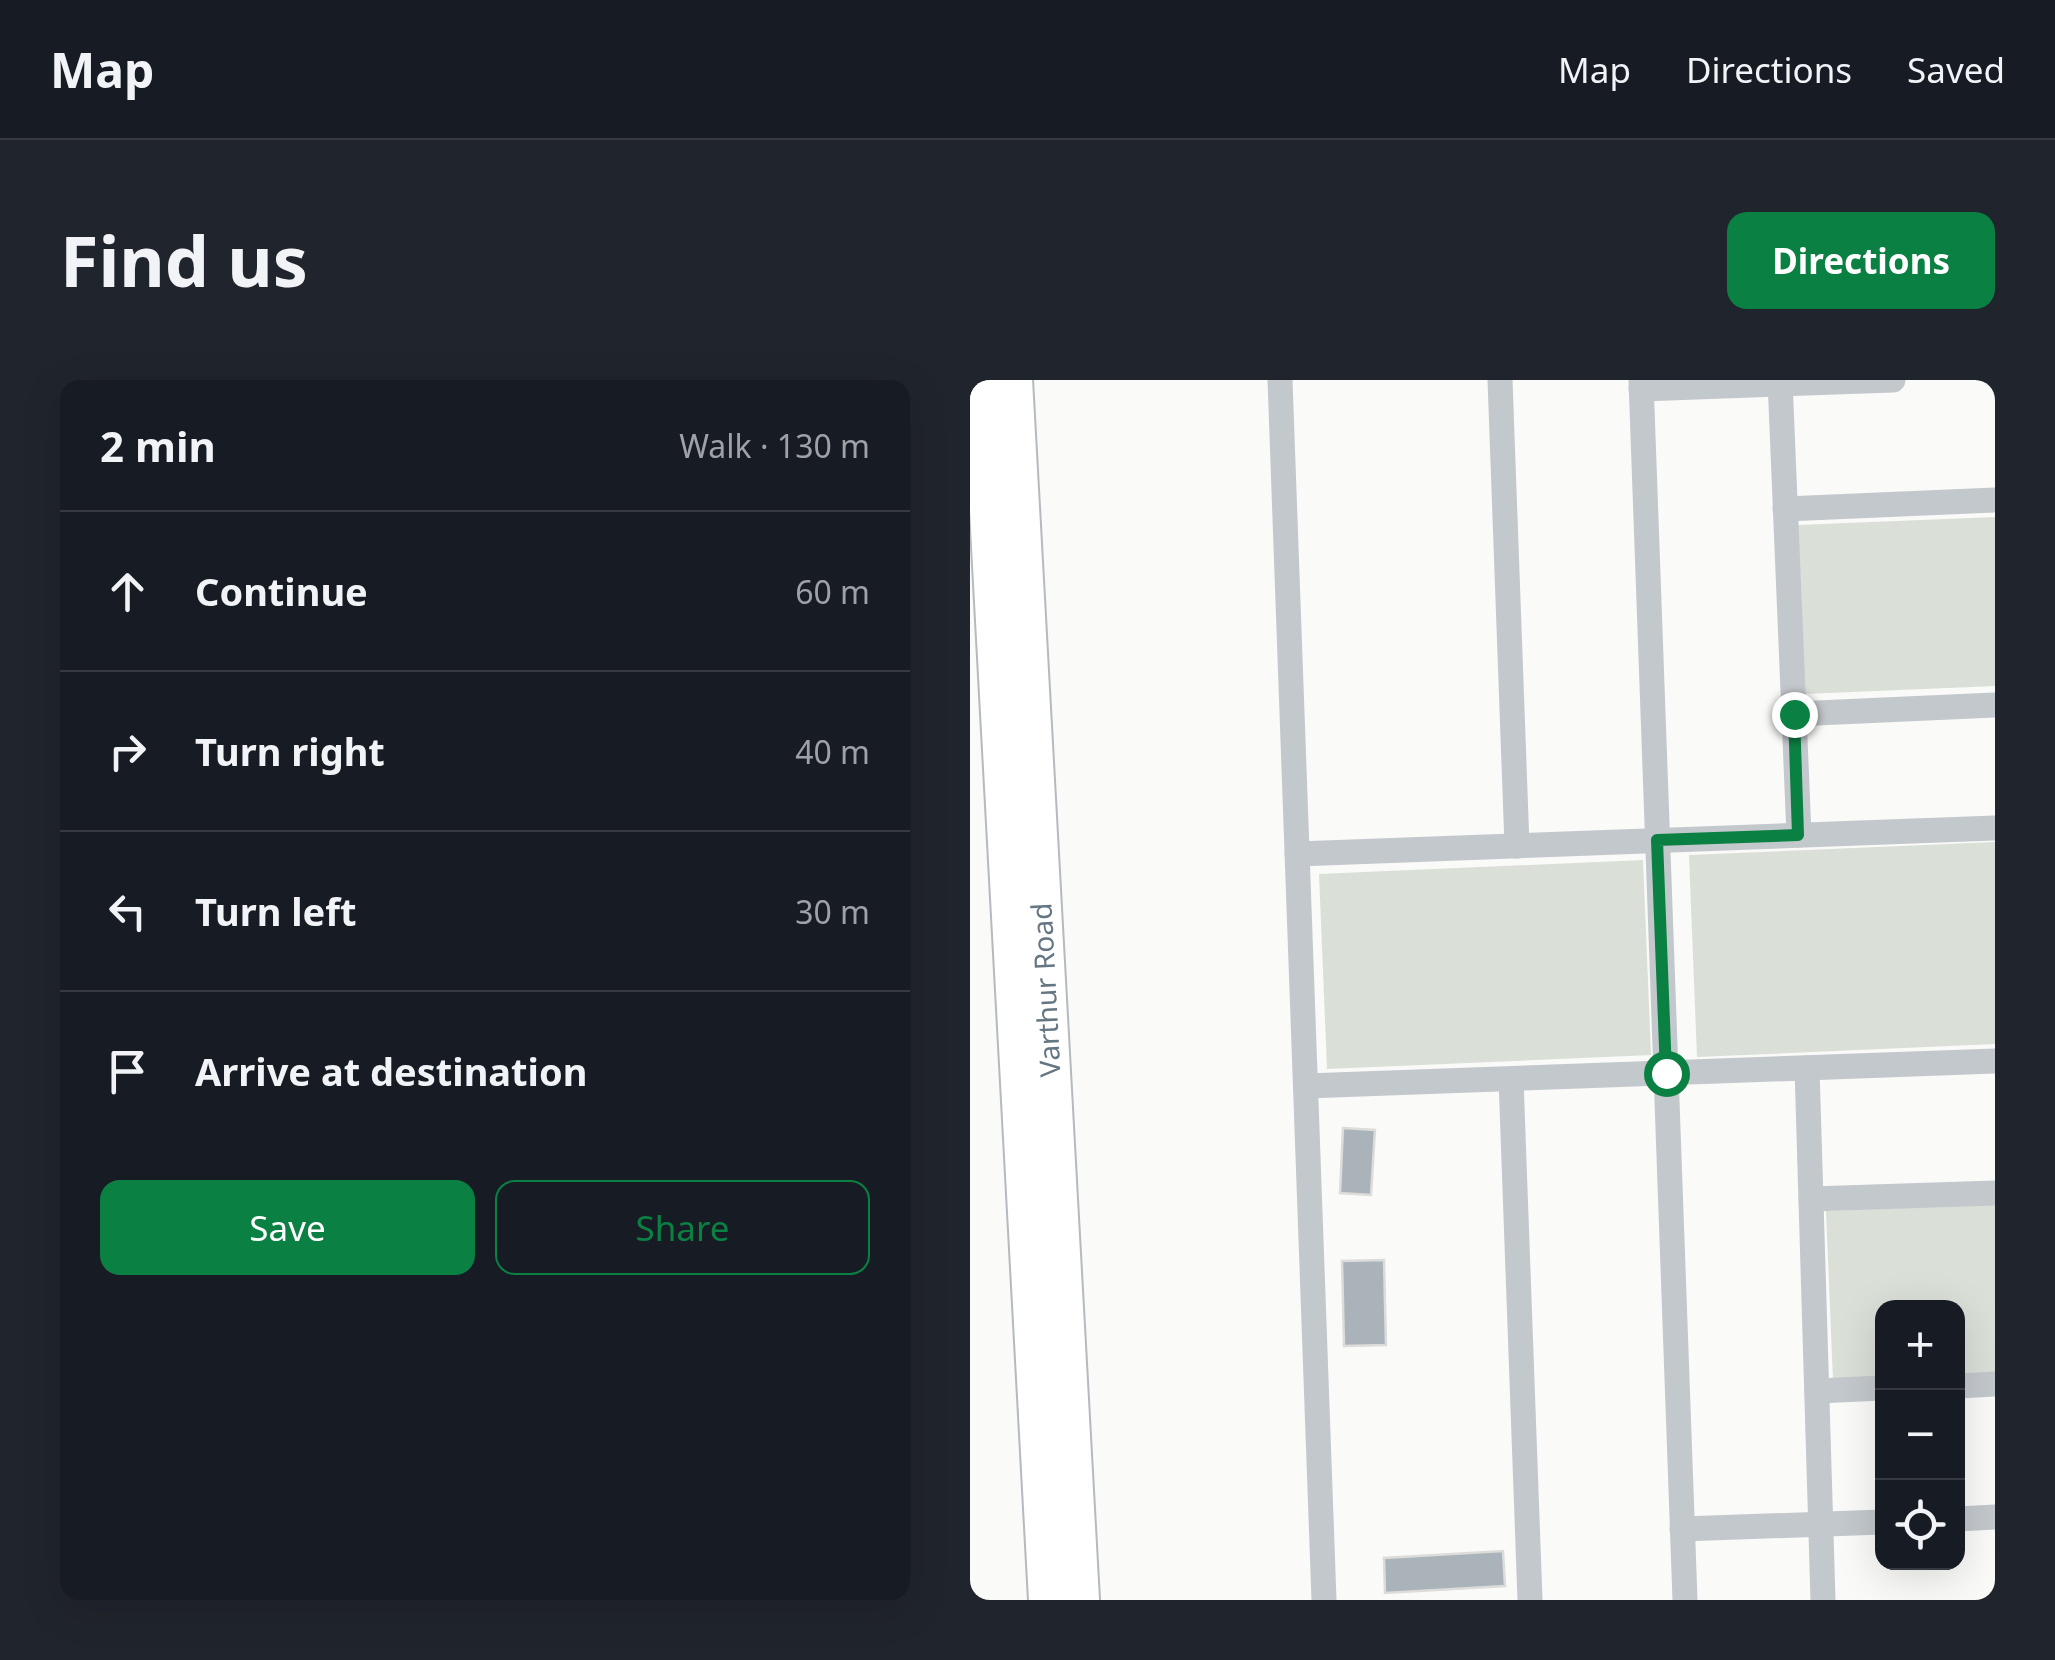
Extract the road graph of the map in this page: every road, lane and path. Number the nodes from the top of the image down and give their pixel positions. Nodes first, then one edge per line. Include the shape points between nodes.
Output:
1 (982, 380) edge
2 (1013, 380) edge
3 (1280, 380) edge
4 (1500, 380) edge
5 (1893, 380) edge
6 (1780, 382) edge
7 (1641, 385) edge
8 (1995, 500) edge
9 (1786, 509) junction
10 (1995, 705) edge
11 (1794, 714) junction
12 (1995, 828) edge
13 (1798, 835) junction
14 (1657, 840) junction
15 (1517, 846) junction
16 (1297, 854) junction
17 (1995, 1061) edge
18 (1806, 1068) junction
19 (1666, 1073) junction
20 (1511, 1079) junction
21 (1306, 1086) junction
22 (1995, 1192) edge
23 (1810, 1198) junction
24 (1995, 1384) edge
25 (1965, 1386) edge
26 (1875, 1388) edge
27 (1816, 1390) junction
28 (1995, 1517) edge
29 (1965, 1519) edge
30 (1875, 1522) edge
31 (1821, 1524) junction
32 (1682, 1529) junction
33 (1048, 1600) edge
34 (1080, 1600) edge
35 (1324, 1600) edge
36 (1530, 1600) edge
37 (1685, 1600) edge
38 (1823, 1600) edge

1 - 33 main road, Varthur Road
2 - 34 main road, Varthur Road
3 - 16 street
4 - 15 street
5 - 6 street
6 - 7 street
6 - 9 street
7 - 14 street
8 - 9 street
9 - 11 street
10 - 11 street
11 - 13 street
12 - 13 street
13 - 14 street
14 - 15 street
14 - 19 street
15 - 16 street
16 - 21 street
17 - 18 street
18 - 19 street
18 - 23 street
19 - 20 street
19 - 32 street
20 - 21 street
20 - 36 street
21 - 35 street
22 - 23 street
23 - 27 street
24 - 25 street
26 - 27 street
27 - 31 street
28 - 29 street
30 - 31 street
31 - 32 street
31 - 38 street
32 - 37 street

